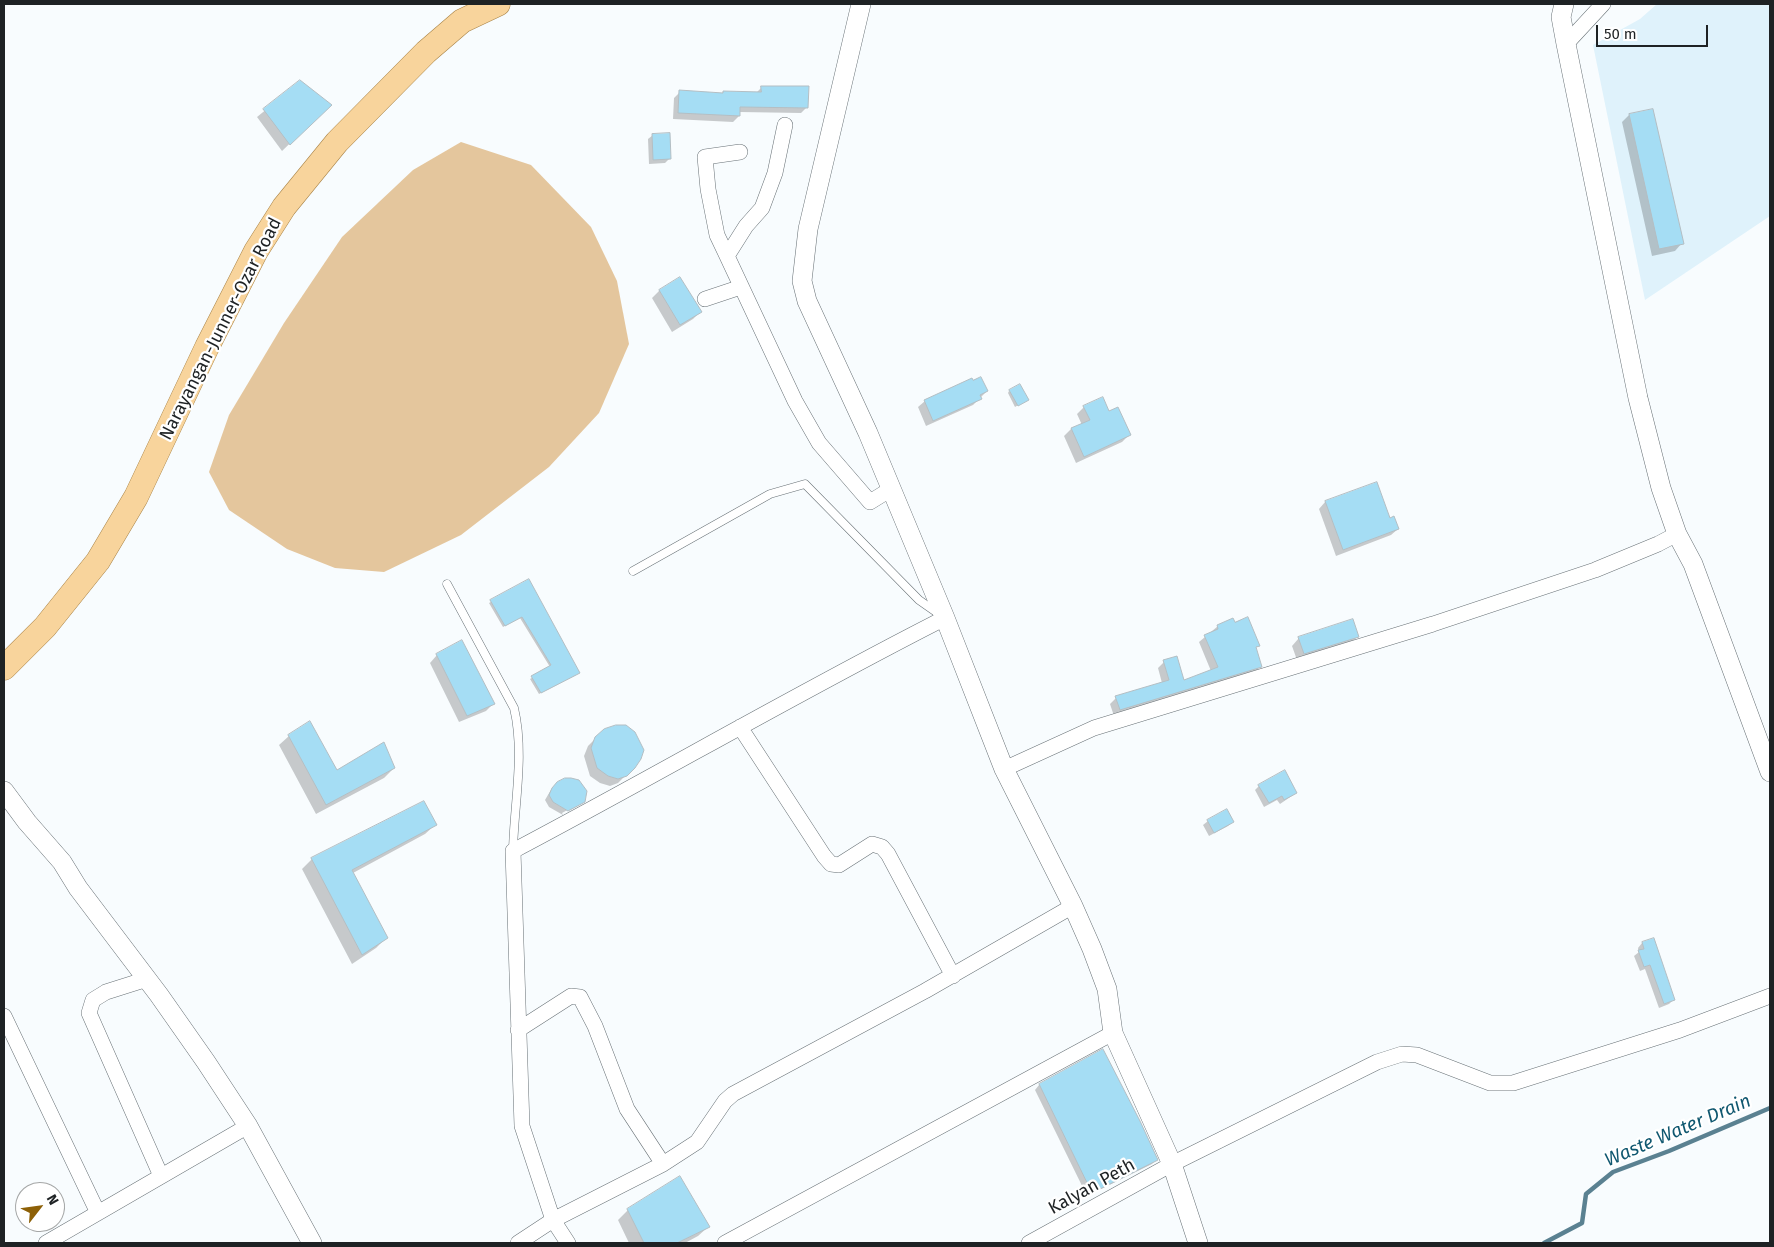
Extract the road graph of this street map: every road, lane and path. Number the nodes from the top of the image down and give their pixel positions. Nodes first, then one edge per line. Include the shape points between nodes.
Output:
1 (498, 4) edge
2 (862, 4) edge
3 (1564, 4) edge
4 (1603, 4) edge
5 (1566, 44) junction
6 (785, 125) dead end
7 (740, 152) dead end
8 (727, 256) junction
9 (741, 287) junction
10 (705, 299) dead end
11 (891, 489) junction
12 (1677, 534) junction
13 (633, 571) dead end
14 (448, 584) dead end
15 (945, 618) junction
16 (4, 668) edge
17 (740, 728) junction
18 (1004, 769) junction
19 (1770, 772) edge
20 (4, 792) edge
21 (513, 851) junction
22 (1073, 906) junction
23 (953, 976) junction
24 (147, 979) junction
25 (1770, 996) edge
26 (4, 1016) edge
27 (518, 1030) junction
28 (1113, 1033) junction
29 (248, 1126) junction
30 (663, 1164) junction
31 (1172, 1164) junction
32 (162, 1176) junction
33 (98, 1213) junction
34 (553, 1220) junction
35 (46, 1243) edge
36 (312, 1243) edge
37 (518, 1243) edge
38 (568, 1243) edge
39 (725, 1243) edge
40 (1029, 1243) edge
41 (1198, 1243) edge

1 - 16 main road, Narayangan-Junner-Ozar Road via 462,21 426,52 337,142 284,207 256,251 136,497 98,561 45,627
2 - 11 street via 808,229 802,281 807,301
3 - 5 street via 1561,16
4 - 5 street
5 - 12 street via 1638,398 1661,488
6 - 8 street via 775,173 762,208
7 - 8 street via 705,157 717,235
8 - 9 street
9 - 10 street
9 - 11 street via 794,401 819,443 870,502
11 - 15 street
12 - 18 street via 1595,570 1433,624 1094,728
12 - 19 street via 1693,564
13 - 15 lane via 770,494 805,484 919,600
14 - 21 lane via 514,708 518,727
15 - 17 street
15 - 18 street
17 - 21 street
17 - 23 street via 831,864 839,865 872,844 882,847
18 - 22 street
20 - 24 street via 62,862
21 - 27 street
22 - 23 street
22 - 28 street via 1107,989
23 - 30 street via 733,1094 697,1142
24 - 29 street
24 - 32 street via 106,992 94,1000 89,1012
25 - 31 street, Kalyan Peth via 1680,1030 1513,1083 1490,1083 1417,1056 1402,1054 1377,1062
26 - 33 street
27 - 30 street via 571,996 580,997 595,1026 627,1109
27 - 34 street via 522,1126
28 - 31 street
28 - 39 street
29 - 32 street
29 - 36 street
30 - 34 street
31 - 40 street, Kalyan Peth
31 - 41 street
32 - 33 street
33 - 35 street
34 - 37 street
34 - 38 street

